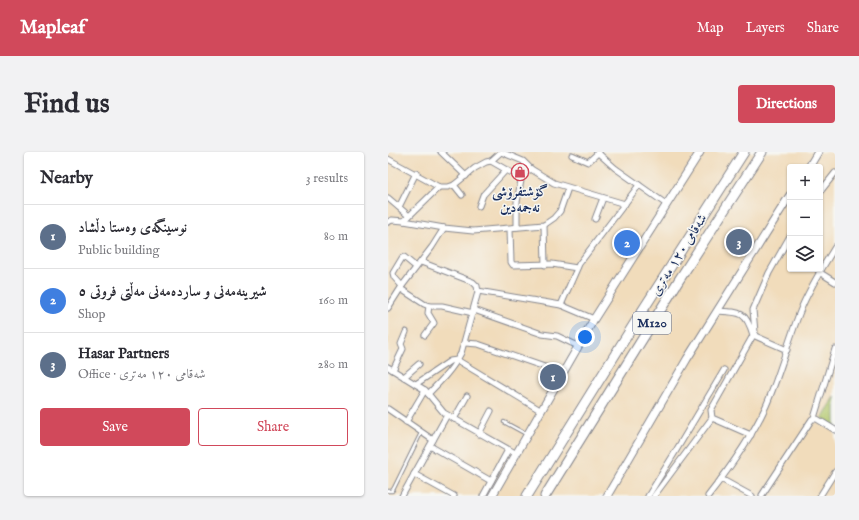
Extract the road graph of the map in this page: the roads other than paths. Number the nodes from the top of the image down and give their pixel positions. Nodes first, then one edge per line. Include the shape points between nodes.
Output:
1 (441, 152) edge
2 (501, 152) edge
3 (598, 152) edge
4 (700, 152) edge
5 (744, 152) edge
6 (762, 152) edge
7 (818, 152) edge
8 (572, 155) dead end
9 (388, 159) edge
10 (491, 161) junction
11 (811, 164) edge
12 (532, 169) junction
13 (506, 170) junction
14 (416, 173) junction
15 (835, 173) edge
16 (522, 175) junction
17 (466, 176) junction
18 (454, 185) junction
19 (639, 185) junction
20 (439, 187) junction
21 (568, 188) junction
22 (823, 188) edge
23 (462, 195) dead end
24 (388, 198) edge
25 (603, 198) junction
26 (787, 200) edge
27 (624, 204) junction
28 (666, 204) junction
29 (479, 206) dead end
30 (399, 207) junction
31 (409, 216) junction
32 (595, 219) dead end
33 (404, 220) junction
34 (388, 222) edge
35 (544, 225) junction
36 (517, 227) junction
37 (444, 228) junction
38 (510, 229) junction
39 (787, 241) edge
40 (835, 247) edge
41 (421, 262) junction
42 (545, 265) junction
43 (823, 266) edge
44 (416, 267) junction
45 (577, 268) junction
46 (819, 272) joint
47 (835, 282) edge
48 (402, 287) junction
49 (478, 291) junction
50 (560, 305) junction
51 (388, 306) edge
52 (429, 306) junction
53 (717, 311) junction
54 (473, 312) junction
55 (594, 319) junction
56 (406, 332) dead end
57 (753, 335) junction
58 (425, 336) dead end
59 (465, 343) junction
60 (578, 346) junction
61 (835, 349) edge
62 (787, 350) junction
63 (457, 360) junction
64 (418, 364) dead end
65 (390, 369) edge
66 (724, 370) dead end
67 (562, 372) junction
68 (404, 377) junction
69 (416, 384) junction
70 (426, 392) junction
71 (467, 396) dead end
72 (388, 409) edge
73 (540, 410) junction
74 (491, 411) dead end
75 (447, 414) junction
76 (712, 418) junction
77 (814, 418) junction
78 (454, 419) junction
79 (406, 422) junction
80 (504, 422) dead end
81 (835, 430) edge
82 (421, 433) junction
83 (479, 434) junction
84 (526, 434) junction
85 (751, 435) junction
86 (433, 440) junction
87 (430, 446) junction
88 (512, 452) junction
89 (835, 472) edge
90 (414, 474) junction
91 (721, 479) junction
92 (491, 481) junction
93 (388, 490) edge
94 (402, 496) edge
95 (454, 496) edge
96 (483, 496) edge
97 (492, 496) edge
98 (527, 496) edge
99 (545, 496) edge
100 (607, 496) edge
101 (648, 496) edge
102 (655, 496) edge
103 (708, 496) edge
104 (752, 496) edge
105 (762, 496) edge
106 (820, 496) edge

1 - 17 street
2 - 10 street
2 - 12 street via 523,161
3 - 8 street via 588,162
3 - 19 street
4 - 28 street
5 - 98 highway, شەقامی ١٢٠ مەتری / M120
6 - 99 highway, شەقامی ١٢٠ مەتری / M120
7 - 11 street
9 - 14 street
10 - 13 street
10 - 17 street
12 - 16 street
12 - 21 street via 554,183
13 - 16 street
13 - 29 street via 484,195
14 - 20 street
14 - 30 street
15 - 22 street
16 - 36 street via 516,202
17 - 18 street
18 - 20 street
18 - 23 street
19 - 27 street
19 - 28 street
20 - 31 street
21 - 25 street
21 - 35 street via 560,211
24 - 30 street
25 - 27 street
25 - 32 street
26 - 53 street
27 - 45 street
28 - 55 street
30 - 31 street
31 - 33 street
33 - 34 street
33 - 37 street
35 - 36 street
35 - 42 street
36 - 38 street
37 - 38 street via 473,231
37 - 41 street
38 - 42 street via 512,264
39 - 57 street via 769,273 753,310
40 - 43 street
41 - 44 street
41 - 49 street via 473,282
42 - 45 street
44 - 48 street
44 - 48 street via 408,259 402,258 393,273
45 - 50 street
46 - 47 street
46 - 62 street via 802,308
48 - 51 street
48 - 52 street
49 - 50 street
49 - 54 street
50 - 55 street
52 - 54 street
52 - 58 street via 428,313 434,323
53 - 57 street via 732,312 746,318
53 - 100 street
54 - 59 street
54 - 60 street via 542,334 557,336
55 - 60 street
56 - 65 street via 401,344 403,349
57 - 62 street
57 - 76 street via 711,410
59 - 63 street
59 - 67 street via 478,344
60 - 67 street
61 - 77 street
62 - 85 street
63 - 69 street via 450,361
63 - 70 street via 438,384
63 - 73 street
64 - 68 street
65 - 68 street
66 - 101 street
67 - 73 street
68 - 69 street
69 - 70 street
70 - 75 street
70 - 79 street
71 - 78 street
72 - 79 street
73 - 84 street
74 - 83 street
75 - 78 street
75 - 86 street
76 - 85 street
76 - 102 street
77 - 81 street
77 - 105 street
78 - 83 street
79 - 82 street
80 - 84 lane
82 - 86 street
82 - 93 lane via 394,488 392,491
83 - 88 street
84 - 88 street
85 - 91 street
86 - 87 street
87 - 90 street
87 - 92 street
88 - 92 street
88 - 97 street
89 - 106 street
90 - 94 street
90 - 95 street
91 - 103 street
91 - 104 street
92 - 96 street

